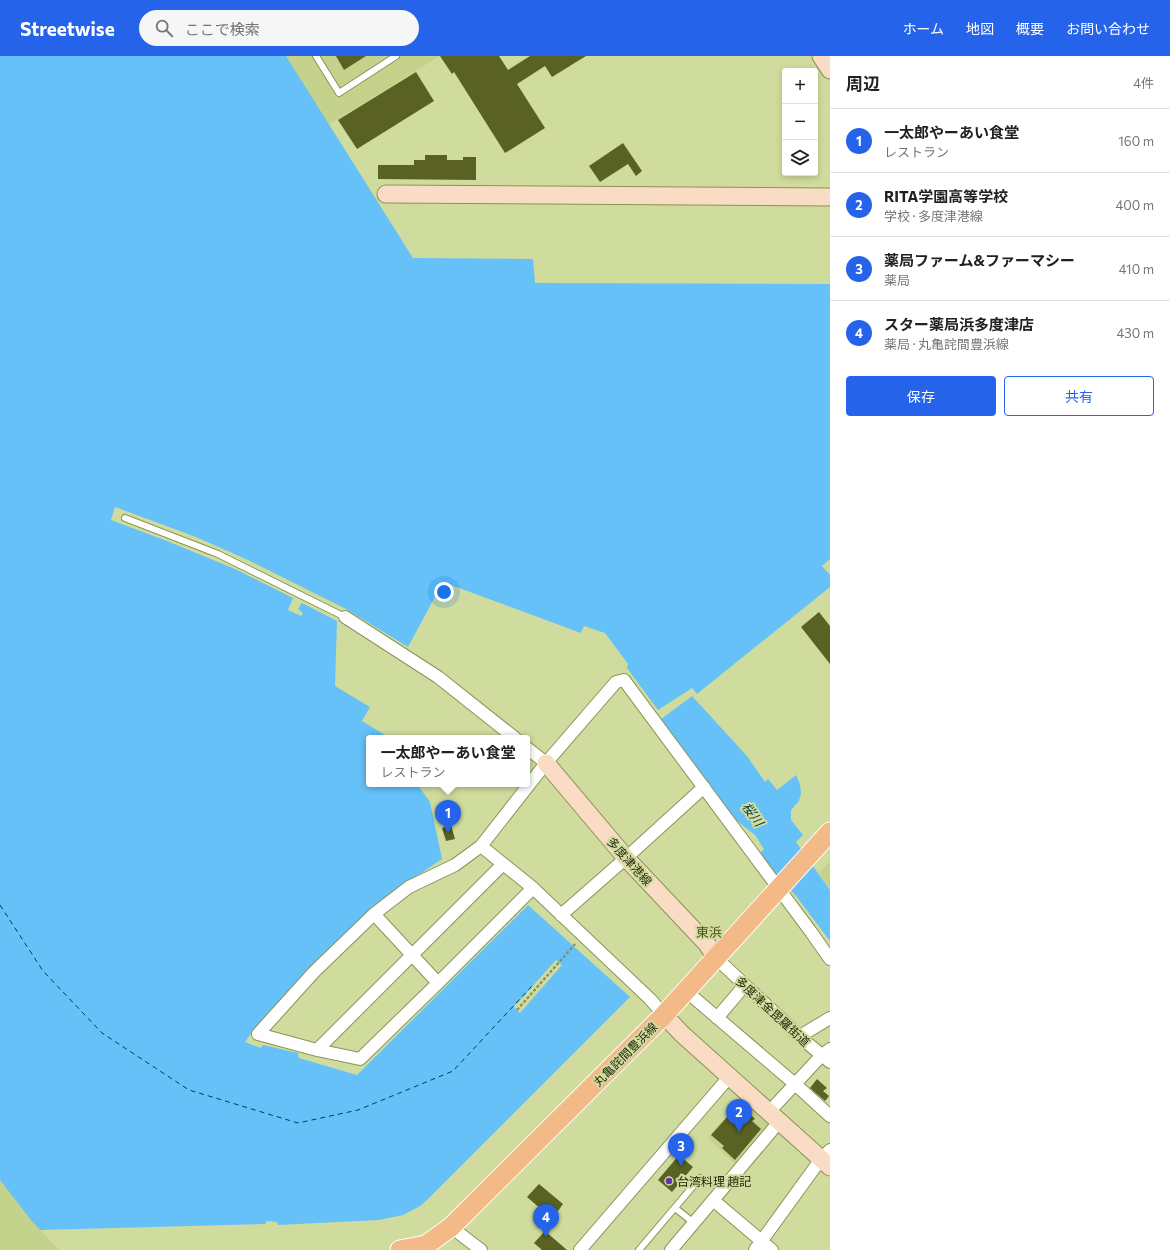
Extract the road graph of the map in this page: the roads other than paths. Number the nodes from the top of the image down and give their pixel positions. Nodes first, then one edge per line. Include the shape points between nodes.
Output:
1 (316, 56) edge
2 (396, 56) edge
3 (820, 56) edge
4 (830, 70) edge
5 (386, 194) dead end
6 (830, 197) edge
7 (125, 518) dead end
8 (345, 617) joint
9 (511, 735) edge
10 (530, 750) edge
11 (546, 763) junction
12 (530, 783) edge
13 (527, 787) edge
14 (704, 787) junction
15 (830, 832) edge
16 (480, 846) junction
17 (626, 858) junction
18 (504, 864) junction
19 (534, 888) junction
20 (779, 888) junction
21 (374, 914) junction
22 (561, 915) junction
23 (412, 955) junction
24 (716, 958) junction
25 (830, 959) edge
26 (438, 983) junction
27 (746, 985) junction
28 (686, 991) junction
29 (664, 1015) junction
30 (717, 1018) junction
31 (830, 1018) edge
32 (800, 1036) junction
33 (316, 1050) junction
34 (827, 1056) edge
35 (730, 1076) junction
36 (795, 1084) junction
37 (830, 1116) edge
38 (774, 1117) junction
39 (827, 1159) edge
40 (700, 1178) dead end
41 (713, 1200) junction
42 (675, 1208) junction
43 (694, 1222) junction
44 (451, 1227) junction
45 (758, 1245) edge
46 (426, 1247) edge
47 (400, 1250) edge
48 (481, 1250) edge
49 (580, 1250) edge
50 (639, 1250) edge
51 (671, 1250) edge
52 (772, 1250) edge

1 - 2 lane via 339,93
3 - 4 main road
5 - 6 main road
7 - 8 lane via 218,554
8 - 9 street via 438,677
10 - 11 street
11 - 12 street
11 - 14 street via 616,682 624,680
11 - 17 main road, 多度津港線
13 - 16 street
14 - 17 street
14 - 20 street
15 - 20 main road, 丸亀詫間豊浜線
16 - 18 street
16 - 21 street via 455,865 409,886
17 - 22 street
17 - 24 main road, 多度津港線
18 - 19 street
18 - 23 street
19 - 22 street
19 - 26 street
20 - 24 main road, 丸亀詫間豊浜線
20 - 25 street
21 - 23 street
21 - 33 street via 314,972 258,1034
22 - 29 street
23 - 26 street
23 - 33 street
24 - 27 street, 多度津金毘羅街道
24 - 28 main road, 丸亀詫間豊浜線
26 - 33 street via 360,1059
27 - 30 street
27 - 32 street, 多度津金毘羅街道
28 - 29 main road, 丸亀詫間豊浜線
28 - 30 street
29 - 35 main road
29 - 44 main road, 丸亀詫間豊浜線
30 - 36 street
31 - 32 street
32 - 34 street, 多度津金毘羅街道
34 - 36 street
35 - 38 main road
35 - 49 street
36 - 37 street
36 - 38 street
38 - 39 main road
38 - 41 street
39 - 45 street
40 - 42 lane
41 - 43 street
41 - 45 street
42 - 43 lane
42 - 50 lane
43 - 51 street
44 - 46 main road, 丸亀詫間豊浜線
44 - 48 street
45 - 52 street
46 - 47 main road, 丸亀詫間豊浜線

